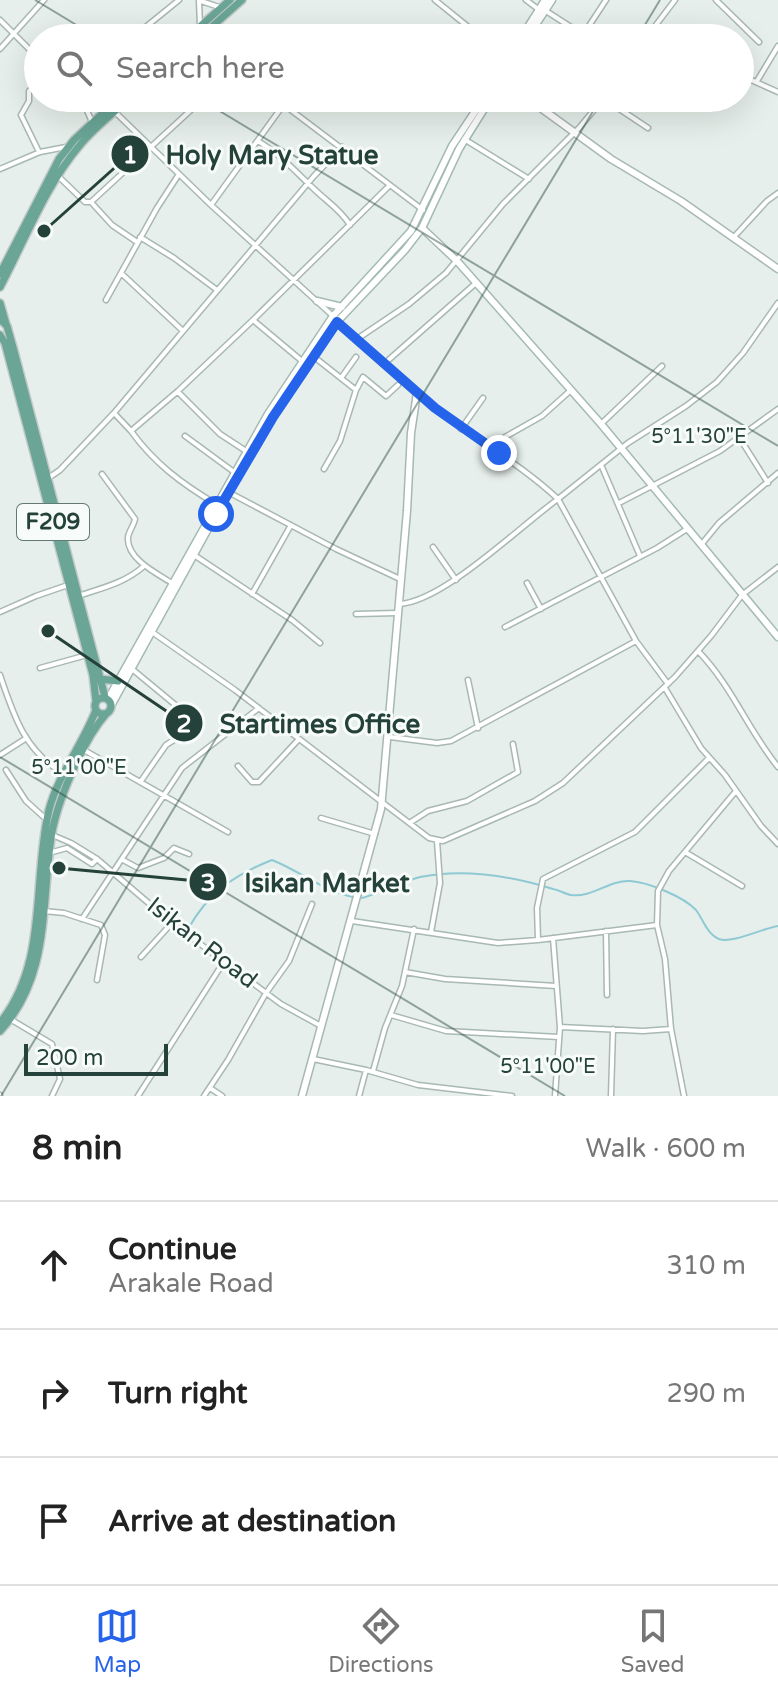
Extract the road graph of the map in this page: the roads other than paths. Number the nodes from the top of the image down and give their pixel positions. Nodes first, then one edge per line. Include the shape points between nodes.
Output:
1 (35, 0) edge
2 (179, 0) edge
3 (199, 0) edge
4 (230, 0) edge
5 (435, 0) edge
6 (526, 0) edge
7 (545, 0) edge
8 (552, 0) edge
9 (606, 0) edge
10 (675, 0) edge
11 (716, 0) edge
12 (239, 1) edge
13 (42, 2) edge
14 (222, 5) edge
15 (541, 9) junction
16 (0, 20) edge
17 (149, 24) edge
18 (200, 24) edge
19 (202, 24) edge
20 (214, 24) edge
21 (465, 24) edge
22 (531, 24) edge
23 (534, 24) edge
24 (565, 24) edge
25 (592, 24) edge
26 (657, 24) edge
27 (741, 24) edge
28 (14, 33) junction
29 (754, 37) edge
30 (759, 42) dead end
31 (24, 43) edge
32 (778, 46) edge
33 (0, 49) edge
34 (754, 80) edge
35 (757, 81) junction
36 (778, 92) edge
37 (24, 110) edge
38 (88, 112) edge
39 (97, 112) edge
40 (103, 112) edge
41 (115, 112) joint
42 (189, 112) edge
43 (278, 112) edge
44 (295, 112) edge
45 (475, 112) edge
46 (482, 112) edge
47 (546, 112) edge
48 (591, 112) edge
49 (625, 112) edge
50 (101, 114) junction
51 (92, 122) junction
52 (648, 128) dead end
53 (573, 132) junction
54 (464, 139) junction
55 (258, 141) junction
56 (67, 147) junction
57 (150, 147) junction
58 (342, 147) junction
59 (39, 152) junction
60 (0, 169) edge
61 (443, 173) junction
62 (179, 174) junction
63 (58, 176) junction
64 (529, 179) junction
65 (308, 183) junction
66 (389, 186) junction
67 (778, 193) edge
68 (91, 202) junction
69 (211, 205) junction
70 (423, 210) junction
71 (30, 222) junction
72 (350, 225) junction
73 (422, 228) junction
74 (733, 238) junction
75 (138, 240) junction
76 (256, 245) junction
77 (457, 261) junction
78 (778, 269) edge
79 (380, 271) junction
80 (121, 273) junction
81 (0, 274) edge
82 (292, 280) junction
83 (477, 283) junction
84 (0, 287) edge
85 (217, 291) junction
86 (106, 300) dead end
87 (317, 301) junction
88 (0, 303) edge
89 (778, 303) edge
90 (342, 307) junction
91 (0, 319) edge
92 (335, 319) junction
93 (253, 320) junction
94 (7, 326) junction
95 (183, 331) junction
96 (2, 339) edge
97 (357, 339) junction
98 (313, 356) junction
99 (356, 357) dead end
100 (302, 361) junction
101 (385, 363) junction
102 (662, 366) dead end
103 (341, 378) junction
104 (398, 385) dead end
105 (356, 390) junction
106 (571, 390) junction
107 (178, 391) junction
108 (417, 393) junction
109 (483, 398) dead end
110 (778, 409) edge
111 (114, 413) junction
112 (270, 416) junction
113 (601, 424) junction
114 (461, 429) junction
115 (131, 431) junction
116 (185, 436) dead end
117 (739, 437) junction
118 (495, 450) junction
119 (622, 450) junction
120 (246, 451) junction
121 (601, 466) junction
122 (324, 469) dead end
123 (234, 472) junction
124 (778, 473) edge
125 (102, 474) dead end
126 (44, 480) junction
127 (768, 483) junction
128 (654, 487) junction
129 (226, 491) junction
130 (558, 499) junction
131 (619, 503) junction
132 (216, 504) junction
133 (291, 525) junction
134 (687, 529) junction
135 (701, 545) junction
136 (433, 547) dead end
137 (194, 555) junction
138 (640, 556) junction
139 (144, 565) junction
140 (778, 567) edge
141 (599, 578) junction
142 (400, 579) junction
143 (456, 580) junction
144 (172, 583) junction
145 (527, 583) dead end
146 (72, 584) junction
147 (252, 594) junction
148 (742, 595) junction
149 (78, 596) junction
150 (397, 604) junction
151 (541, 610) junction
152 (0, 612) edge
153 (397, 613) junction
154 (356, 614) dead end
155 (505, 627) dead end
156 (152, 632) junction
157 (778, 637) edge
158 (636, 641) junction
159 (320, 643) dead end
160 (698, 651) junction
161 (87, 655) junction
162 (40, 668) dead end
163 (131, 669) junction
164 (0, 675) edge
165 (100, 679) junction
166 (468, 680) dead end
167 (118, 681) junction
168 (666, 685) junction
169 (108, 700) junction
170 (96, 705) junction
171 (259, 708) junction
172 (106, 714) junction
173 (478, 728) junction
174 (390, 737) junction
175 (26, 738) junction
176 (299, 739) junction
177 (513, 744) dead end
178 (84, 750) junction
179 (0, 755) edge
180 (709, 758) junction
181 (238, 766) dead end
182 (778, 767) edge
183 (6, 770) dead end
184 (65, 774) junction
185 (141, 781) junction
186 (736, 791) junction
187 (163, 793) junction
188 (382, 801) junction
189 (321, 818) dead end
190 (47, 820) junction
191 (411, 822) junction
192 (228, 832) dead end
193 (47, 834) junction
194 (375, 834) junction
195 (437, 841) junction
196 (778, 844) edge
197 (685, 852) junction
198 (49, 853) junction
199 (189, 854) dead end
200 (97, 859) junction
201 (123, 860) junction
202 (114, 872) junction
203 (742, 886) dead end
204 (312, 904) dead end
205 (44, 911) junction
206 (82, 919) junction
207 (352, 921) junction
208 (172, 923) junction
209 (657, 925) junction
210 (414, 929) junction
211 (606, 931) junction
212 (431, 932) junction
213 (553, 938) junction
214 (538, 940) junction
215 (141, 957) dead end
216 (225, 960) junction
217 (405, 972) junction
218 (97, 980) dead end
219 (556, 986) junction
220 (266, 993) junction
221 (607, 995) dead end
222 (391, 1015) junction
223 (10, 1019) junction
224 (0, 1023) edge
225 (321, 1026) junction
226 (560, 1027) junction
227 (613, 1029) junction
228 (671, 1029) junction
229 (0, 1031) edge
230 (559, 1037) junction
231 (311, 1059) junction
232 (366, 1070) junction
233 (373, 1071) junction
234 (210, 1088) junction
235 (52, 1096) edge
236 (138, 1096) edge
237 (204, 1096) edge
238 (222, 1096) edge
239 (302, 1096) edge
240 (359, 1096) edge
241 (512, 1096) edge
242 (555, 1096) edge
243 (611, 1096) edge
244 (684, 1096) edge

1 - 13 street
2 - 17 street
3 - 14 street
3 - 18 street
4 - 14 main road
5 - 21 street
6 - 15 street
7 - 15 main road
8 - 15 main road
9 - 25 street
10 - 26 street
11 - 27 street
12 - 20 main road
13 - 28 street
14 - 19 main road
15 - 22 main road
15 - 23 main road
15 - 24 street
16 - 28 street
28 - 31 street
28 - 33 street
29 - 30 street
32 - 35 street
34 - 35 street
35 - 36 street
37 - 59 street via 21,115
38 - 51 street
39 - 50 street
40 - 50 main road
41 - 57 street
41 - 63 main road via 82,142
42 - 57 street
43 - 55 street
44 - 58 street
45 - 61 main road via 452,146
46 - 54 main road
47 - 53 main road
48 - 53 street
49 - 52 street
50 - 51 main road
51 - 56 main road
53 - 64 street
53 - 74 main road
54 - 61 main road
54 - 64 street
55 - 65 street
55 - 69 street
56 - 59 street
56 - 71 main road
57 - 62 street
57 - 68 street
58 - 65 street
58 - 66 street
59 - 60 street
61 - 70 main road
61 - 73 main road
62 - 69 street
62 - 75 street
63 - 68 street
63 - 71 main road
64 - 77 street
65 - 72 street
65 - 76 street
66 - 70 street
66 - 72 street
67 - 74 street
68 - 75 street via 112,225
69 - 76 street
70 - 79 main road
71 - 81 main road
71 - 84 main road
72 - 82 street
73 - 77 main road
73 - 79 main road
74 - 78 main road
75 - 80 street
75 - 85 street via 174,258
76 - 82 street
76 - 85 street
77 - 83 main road
77 - 97 street
79 - 90 main road
79 - 92 main road
80 - 86 street
80 - 95 street
82 - 87 street
82 - 93 street
83 - 101 street
83 - 106 main road
85 - 95 street
87 - 90 main road
87 - 92 street
88 - 94 main road
89 - 119 street via 717,382
90 - 92 main road
91 - 94 main road, F209
92 - 97 main road
92 - 98 main road
92 - 100 main road
93 - 100 street
93 - 107 street
94 - 126 main road, F209
95 - 111 street
96 - 126 main road, F209
97 - 101 main road
98 - 103 street
98 - 112 main road
99 - 103 street
100 - 112 main road
101 - 108 main road
102 - 113 street
103 - 105 street
104 - 105 street via 386,396 363,377
105 - 122 street via 340,441
106 - 113 main road
106 - 118 street via 542,416 505,437
107 - 115 street
107 - 120 street via 220,434
108 - 114 street
108 - 142 main road
109 - 114 street
110 - 117 street
111 - 115 street
111 - 126 street
112 - 120 main road
112 - 129 main road
113 - 119 main road
114 - 118 street
115 - 132 street via 176,480
116 - 123 street
117 - 127 street
117 - 128 street
118 - 130 street
119 - 121 street
119 - 128 main road
120 - 123 main road
121 - 130 street
121 - 131 street
123 - 129 main road
124 - 127 street
125 - 139 street via 135,519 128,541
126 - 146 main road, F209
127 - 135 street
128 - 131 street
128 - 134 main road
129 - 132 main road
129 - 133 street
129 - 137 main road
130 - 141 street
130 - 143 street
131 - 138 street
132 - 144 main road
133 - 142 street
133 - 147 street
134 - 135 main road
134 - 138 street
135 - 148 main road
136 - 143 street
137 - 147 street
137 - 156 main road
138 - 141 street
139 - 144 street
139 - 149 street via 114,585
140 - 148 street
141 - 151 street
141 - 158 street
142 - 150 main road
143 - 150 street
144 - 167 main road
145 - 151 street
146 - 149 main road, F209
146 - 152 street
146 - 161 main road, F209
147 - 159 street
148 - 157 main road
148 - 160 street
149 - 165 main road, F209
150 - 153 main road
151 - 155 street
153 - 154 street
153 - 174 main road
156 - 163 main road
156 - 171 street
158 - 168 street
158 - 173 street
160 - 168 street
160 - 182 street via 720,675
161 - 162 street
161 - 170 main road, F209
163 - 169 main road
163 - 185 street via 196,722 166,745
164 - 175 street
165 - 167 main road
165 - 169 main road, F209
166 - 173 street
167 - 169 main road
168 - 180 street
168 - 195 street via 551,792
169 - 170 main road
169 - 172 main road
170 - 172 main road via 100,714
170 - 184 main road
171 - 176 street
171 - 187 street via 195,755
172 - 178 main road
173 - 174 street via 443,743
174 - 188 main road
175 - 179 street
175 - 184 street via 38,756
176 - 181 street via 259,782 252,782
176 - 188 street
177 - 191 street via 518,772 467,801 428,811
178 - 185 street
178 - 193 main road
180 - 186 street
180 - 214 street via 635,832 545,878
183 - 190 street via 26,801
184 - 190 main road
185 - 187 street
186 - 196 street
186 - 197 street
187 - 192 street
187 - 201 street
188 - 191 street
188 - 194 main road
189 - 194 street
190 - 193 main road
191 - 195 street
193 - 198 main road
193 - 200 street, Isikan Road
193 - 224 main road via 33,953 19,993
194 - 207 main road
195 - 212 street via 440,883
197 - 203 street
197 - 209 street via 658,891
198 - 200 street via 67,848 93,865
198 - 205 main road
199 - 201 street via 174,848 138,868
200 - 202 street, Isikan Road
201 - 202 street
202 - 206 street
202 - 208 street, Isikan Road
204 - 220 street via 289,961
205 - 206 street
205 - 223 main road via 36,966
206 - 218 street via 105,931
207 - 210 street
207 - 225 main road
208 - 215 street
208 - 216 street, Isikan Road
209 - 211 street
209 - 228 street
210 - 212 street
210 - 217 street
211 - 213 street
211 - 221 street
212 - 214 street via 498,943
213 - 214 street
213 - 219 street
216 - 220 street, Isikan Road
216 - 236 street
217 - 219 street
217 - 222 street
219 - 226 street
220 - 225 street, Isikan Road
220 - 234 street
222 - 230 street via 446,1031
222 - 233 street
223 - 229 main road
223 - 235 street via 52,1044 60,1079
225 - 231 main road
226 - 227 street
226 - 230 street
227 - 228 street
227 - 243 street
228 - 244 street
230 - 242 street
231 - 232 street
231 - 239 main road
232 - 233 street
232 - 240 street
233 - 241 street via 418,1085
234 - 237 street
234 - 238 street

